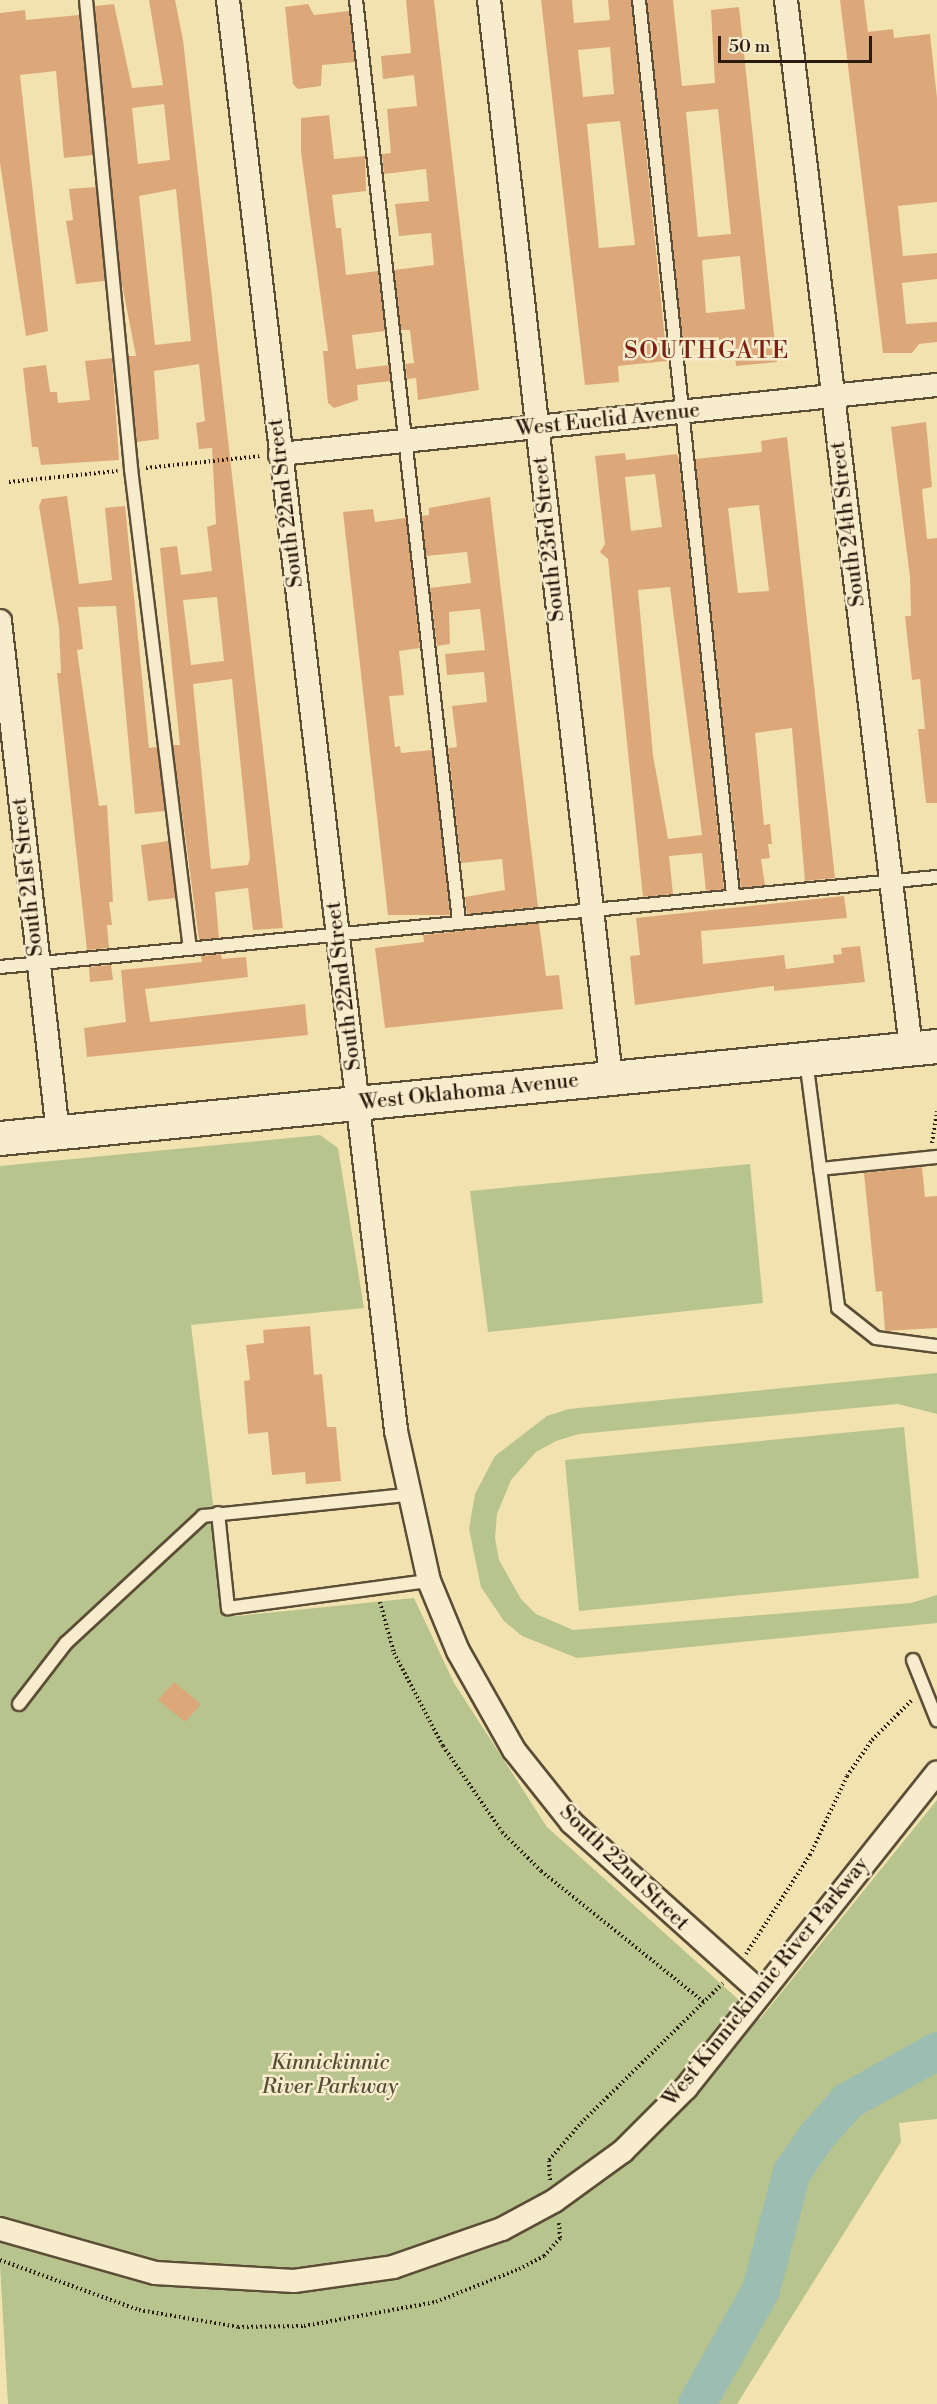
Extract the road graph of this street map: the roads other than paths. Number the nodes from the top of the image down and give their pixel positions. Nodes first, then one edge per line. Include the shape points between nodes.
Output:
1 (86, 0) edge
2 (228, 0) edge
3 (356, 0) edge
4 (489, 0) edge
5 (639, 0) edge
6 (786, 0) edge
7 (937, 385) edge
8 (833, 396) junction
9 (684, 411) junction
10 (537, 428) junction
11 (404, 441) junction
12 (280, 454) junction
13 (0, 621) edge
14 (937, 877) edge
15 (890, 881) junction
16 (733, 895) junction
17 (590, 909) junction
18 (459, 921) junction
19 (337, 933) junction
20 (190, 947) junction
21 (38, 963) junction
22 (0, 967) edge
23 (924, 1047) edge
24 (806, 1059) junction
25 (611, 1078) junction
26 (358, 1104) junction
27 (58, 1133) junction
28 (0, 1138) edge
29 (933, 1158) edge
30 (820, 1169) junction
31 (937, 1346) edge
32 (407, 1495) junction
33 (218, 1513) junction
34 (429, 1581) junction
35 (913, 1659) dead end
36 (19, 1704) dead end
37 (937, 1720) edge
38 (937, 1773) edge
39 (759, 1991) junction
40 (0, 2229) edge

1 - 20 lane via 131,469
2 - 12 street, South 22nd Street
3 - 11 lane
4 - 10 street, South 23rd Street
5 - 9 lane
6 - 8 street, South 24th Street
7 - 8 street, West Euclid Avenue
8 - 9 street, West Euclid Avenue
8 - 15 street, South 24th Street
9 - 10 street, West Euclid Avenue
9 - 16 lane
10 - 11 street, West Euclid Avenue
10 - 17 street, South 23rd Street
11 - 12 street, West Euclid Avenue
11 - 18 lane
12 - 19 street, South 22nd Street
13 - 21 street, South 21st Street
14 - 15 lane
15 - 16 lane
15 - 23 street, South 24th Street
16 - 17 lane
17 - 18 lane
17 - 25 street, South 23rd Street
18 - 19 lane
19 - 20 lane
19 - 26 street, South 22nd Street
20 - 21 lane
21 - 22 lane
21 - 27 street, South 21st Street
23 - 24 main road, West Oklahoma Avenue
24 - 25 main road, West Oklahoma Avenue
24 - 30 lane
25 - 26 main road, West Oklahoma Avenue
26 - 27 main road, West Oklahoma Avenue
26 - 32 street, South 22nd Street
27 - 28 main road, West Oklahoma Avenue
29 - 30 lane
30 - 31 lane via 838,1308 876,1338
32 - 33 lane
32 - 34 street, South 22nd Street
33 - 34 lane via 228,1608
33 - 36 lane via 203,1516 66,1643
34 - 39 street, South 22nd Street via 458,1651 514,1750 572,1823
35 - 37 lane via 922,1691
38 - 39 street, West Kinnickinnic River Parkway
39 - 40 street, West Kinnickinnic River Parkway via 686,2088 623,2151 554,2201 449,2250 393,2267 294,2281 155,2273

